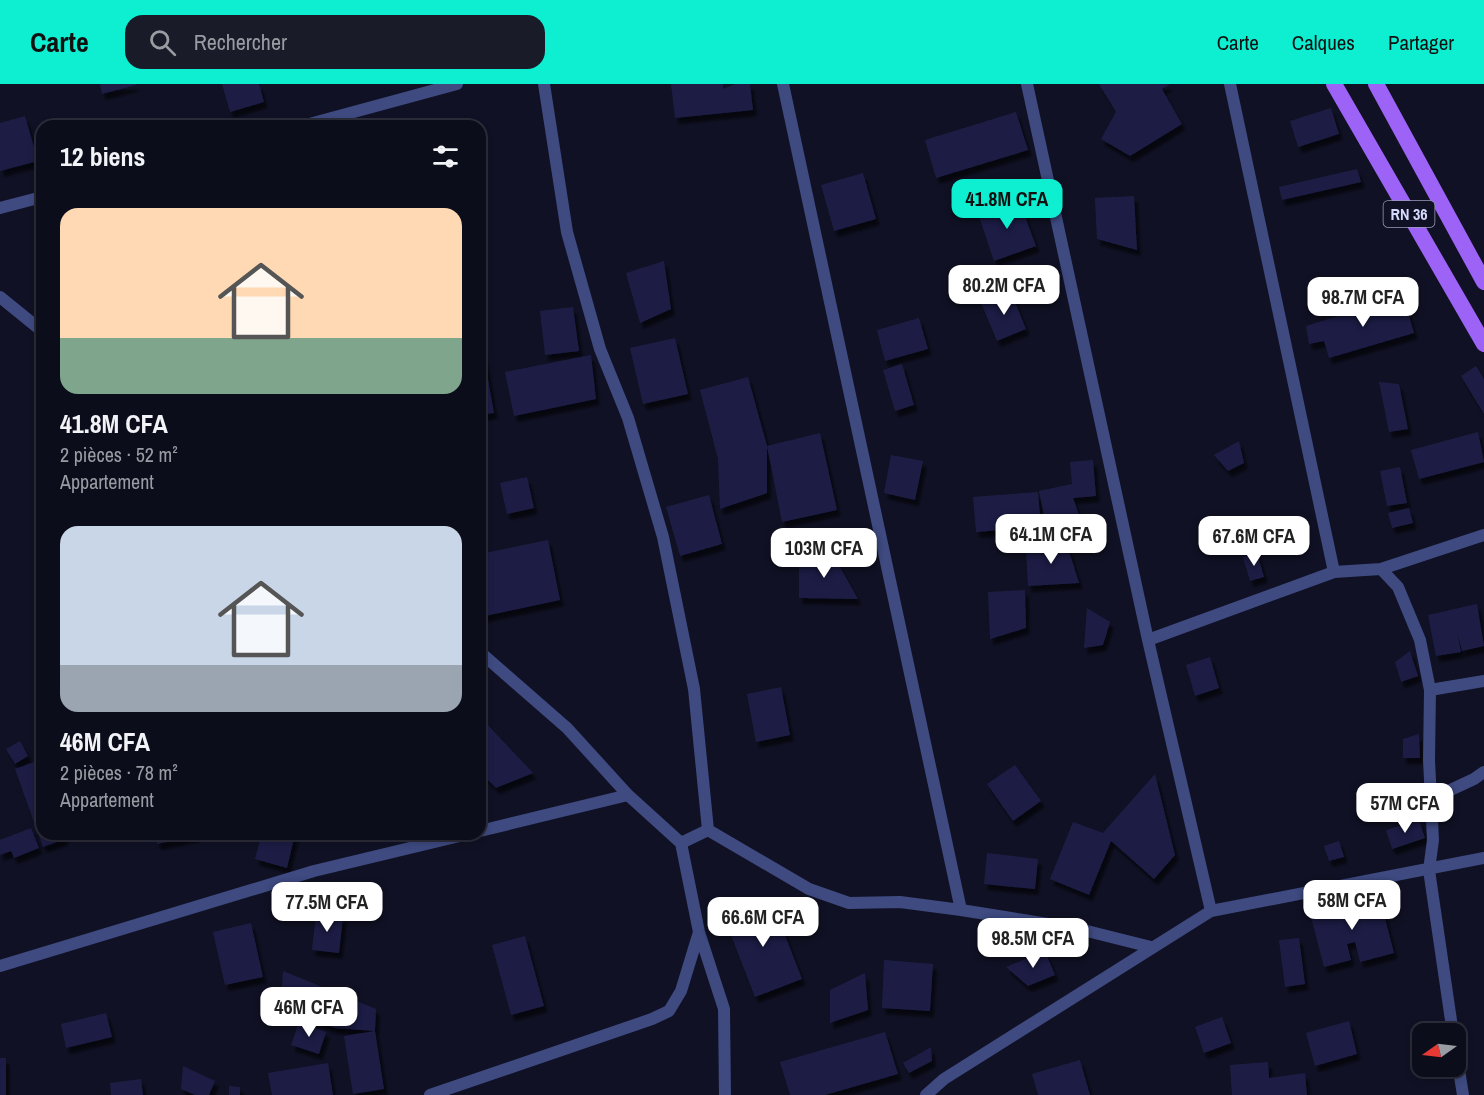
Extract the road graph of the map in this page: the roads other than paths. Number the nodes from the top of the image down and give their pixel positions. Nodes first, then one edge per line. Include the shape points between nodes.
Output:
1 (457, 84) edge
2 (544, 84) edge
3 (783, 84) edge
4 (1026, 84) edge
5 (1230, 84) edge
6 (1334, 84) edge
7 (1376, 84) edge
8 (324, 120) edge
9 (36, 199) edge
10 (0, 208) edge
11 (1484, 282) edge
12 (0, 297) edge
13 (36, 326) edge
14 (1484, 344) edge
15 (1484, 535) edge
16 (1382, 569) junction
17 (1334, 572) junction
18 (1148, 640) junction
19 (486, 657) edge
20 (1484, 681) edge
21 (1430, 690) junction
22 (1484, 772) edge
23 (628, 795) junction
24 (1431, 799) junction
25 (486, 830) edge
26 (708, 830) junction
27 (444, 840) edge
28 (681, 843) junction
29 (1484, 858) edge
30 (1429, 870) junction
31 (961, 910) junction
32 (1211, 911) junction
33 (699, 932) junction
34 (1151, 947) junction
35 (0, 966) edge
36 (1451, 1023) edge
37 (1459, 1077) edge
38 (451, 1092) edge
39 (430, 1095) edge
40 (725, 1095) edge
41 (926, 1095) edge
42 (1462, 1095) edge

1 - 8 street
2 - 26 street via 567,232 600,349 628,418 663,537 694,689
3 - 31 street
4 - 18 street
5 - 17 street
6 - 14 main road, RN 36
7 - 11 main road, RN 36
9 - 10 street
12 - 13 street
15 - 16 street
16 - 17 street
16 - 21 street via 1398,587 1420,640
17 - 18 street
18 - 32 street
19 - 23 street via 567,728
20 - 21 street
21 - 24 street
22 - 24 street
23 - 25 street
23 - 28 street
24 - 30 street via 1433,840
26 - 28 street
26 - 31 street via 809,889 849,903 900,902
27 - 35 street via 314,872
28 - 33 street
29 - 30 street
30 - 32 street
30 - 36 street
31 - 34 street via 1078,929
32 - 34 street
33 - 38 street via 681,991 669,1011
33 - 40 street via 724,1009
34 - 41 street
37 - 42 street
38 - 39 street

